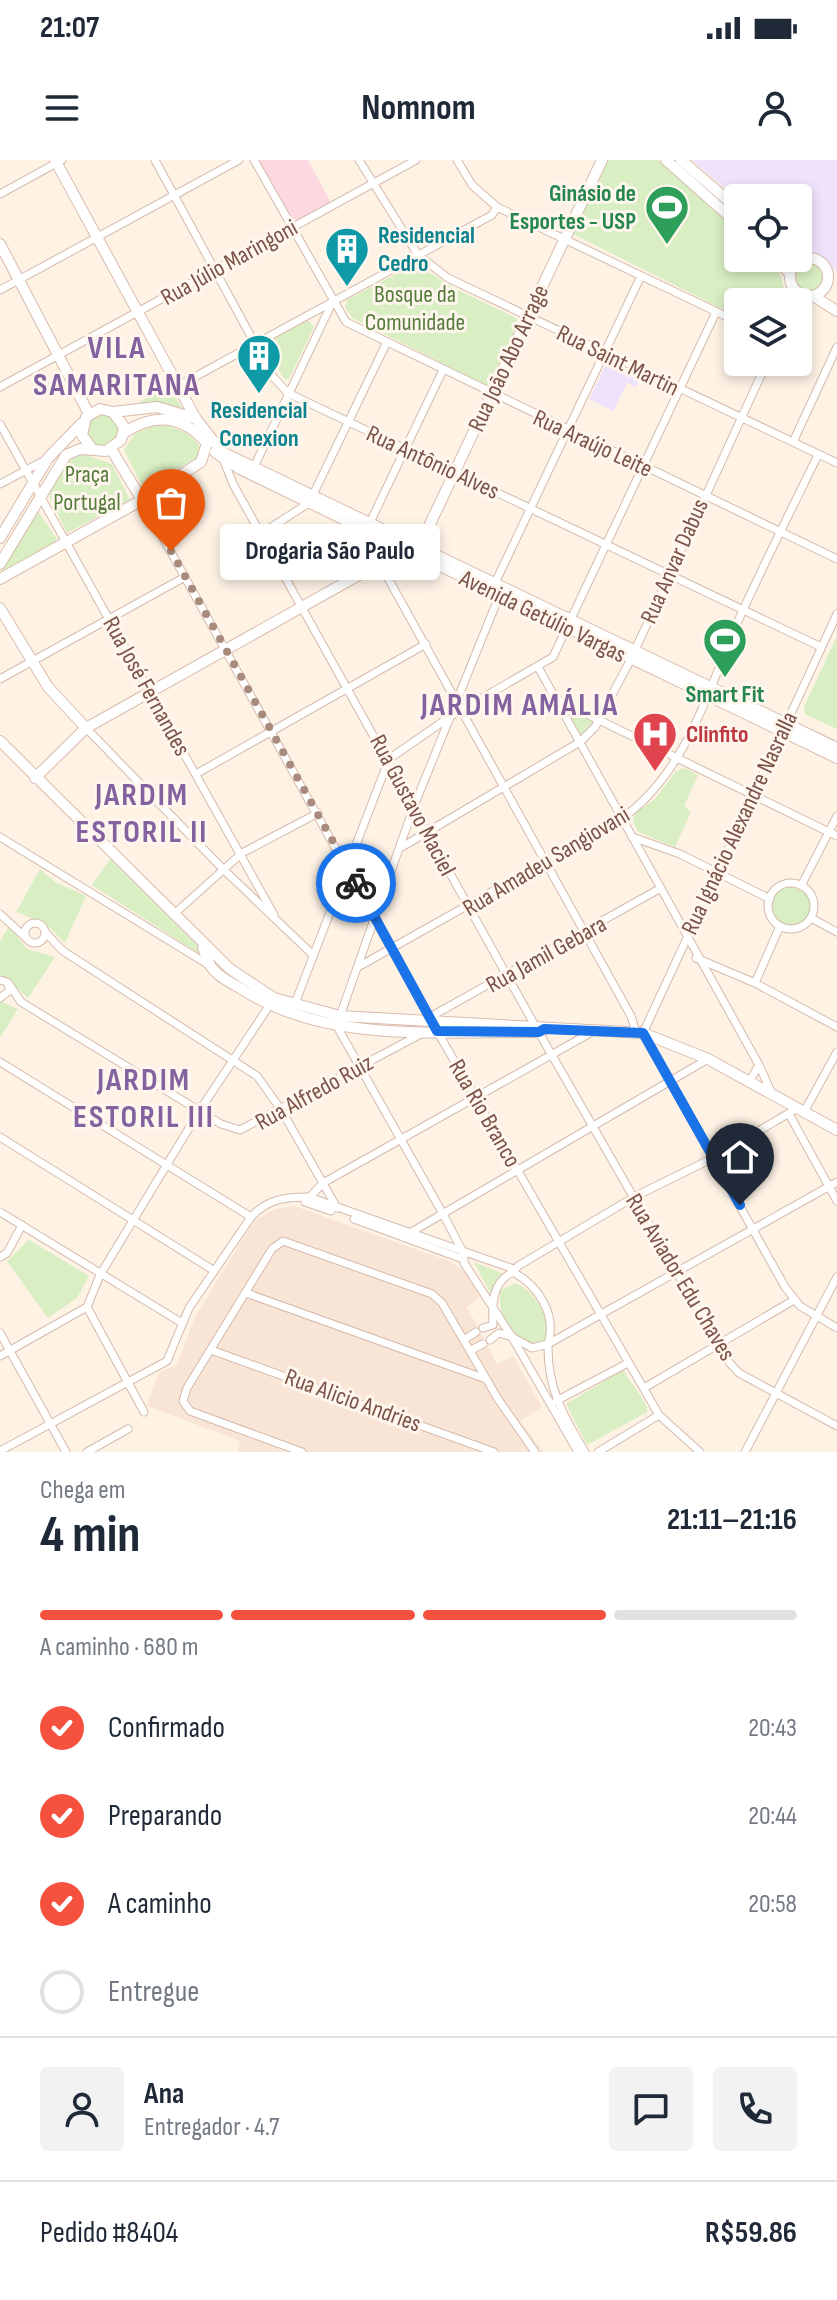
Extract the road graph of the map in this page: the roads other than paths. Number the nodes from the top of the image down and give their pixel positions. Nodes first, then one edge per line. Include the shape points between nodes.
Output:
1 (155, 160) edge
2 (239, 160) edge
3 (254, 160) edge
4 (359, 160) edge
5 (416, 160) edge
6 (457, 160) edge
7 (602, 160) edge
8 (666, 160) edge
9 (681, 160) edge
10 (58, 161) edge
11 (373, 184) junction
12 (0, 194) edge
13 (174, 196) junction
14 (724, 197) edge
15 (497, 207) junction
16 (724, 212) edge
17 (291, 229) junction
18 (96, 237) junction
19 (565, 239) junction
20 (0, 244) edge
21 (418, 255) junction
22 (812, 260) edge
23 (215, 271) junction
24 (790, 274) edge
25 (641, 276) junction
26 (20, 279) junction
27 (830, 282) edge
28 (793, 288) edge
29 (0, 290) edge
30 (812, 293) edge
31 (837, 293) edge
32 (812, 301) edge
33 (333, 302) junction
34 (837, 311) edge
35 (137, 312) junction
36 (716, 312) junction
37 (724, 316) edge
38 (528, 317) junction
39 (255, 344) junction
40 (386, 344) junction
41 (837, 347) edge
42 (605, 352) junction
43 (60, 354) junction
44 (443, 370) junction
45 (760, 376) edge
46 (178, 386) junction
47 (0, 387) edge
48 (680, 390) junction
49 (288, 393) junction
50 (491, 394) junction
51 (113, 412) junction
52 (86, 418) junction
53 (740, 418) junction
54 (196, 419) junction
55 (347, 422) junction
56 (0, 424) edge
57 (567, 431) junction
58 (124, 433) junction
59 (793, 442) junction
60 (207, 443) junction
61 (92, 449) junction
62 (111, 449) junction
63 (405, 450) junction
64 (818, 455) junction
65 (223, 457) junction
66 (48, 458) junction
67 (837, 463) edge
68 (254, 467) junction
69 (644, 467) junction
70 (240, 469) junction
71 (26, 470) junction
72 (454, 473) junction
73 (33, 483) junction
74 (0, 484) edge
75 (233, 484) junction
76 (40, 494) junction
77 (703, 495) junction
78 (310, 499) junction
79 (142, 500) junction
80 (530, 508) junction
81 (369, 526) junction
82 (262, 533) junction
83 (780, 533) junction
84 (0, 538) edge
85 (66, 543) junction
86 (608, 545) junction
87 (416, 546) junction
88 (837, 559) edge
89 (379, 563) junction
90 (0, 564) edge
91 (668, 574) junction
92 (185, 577) junction
93 (0, 579) edge
94 (498, 589) junction
95 (302, 607) junction
96 (0, 608) edge
97 (743, 610) junction
98 (837, 614) edge
99 (109, 619) junction
100 (570, 625) junction
101 (426, 644) junction
102 (821, 647) junction
103 (226, 650) junction
104 (632, 655) junction
105 (31, 662) junction
106 (538, 667) junction
107 (0, 679) edge
108 (348, 689) junction
109 (150, 691) junction
110 (708, 692) junction
111 (457, 699) junction
112 (556, 699) junction
113 (462, 709) junction
114 (451, 716) junction
115 (600, 719) junction
116 (86, 728) junction
117 (784, 729) junction
118 (271, 732) junction
119 (0, 741) edge
120 (580, 742) junction
121 (837, 748) edge
122 (837, 758) edge
123 (389, 759) junction
124 (676, 759) junction
125 (196, 774) junction
126 (35, 778) junction
127 (502, 786) junction
128 (754, 795) junction
129 (414, 806) junction
130 (318, 813) junction
131 (837, 816) edge
132 (621, 819) junction
133 (427, 832) junction
134 (833, 834) edge
135 (0, 837) edge
136 (632, 837) junction
137 (402, 847) junction
138 (242, 853) junction
139 (545, 862) junction
140 (347, 865) junction
141 (222, 868) junction
142 (717, 871) junction
143 (801, 886) junction
144 (661, 888) junction
145 (258, 894) junction
146 (770, 899) junction
147 (468, 907) junction
148 (173, 915) junction
149 (4, 916) edge
150 (811, 918) junction
151 (376, 919) junction
152 (32, 924) junction
153 (780, 926) junction
154 (45, 932) junction
155 (837, 932) edge
156 (583, 933) junction
157 (685, 936) junction
158 (25, 937) junction
159 (39, 943) junction
160 (393, 949) junction
161 (63, 951) junction
162 (313, 955) junction
163 (696, 958) junction
164 (213, 962) junction
165 (358, 967) junction
166 (725, 971) junction
167 (704, 972) junction
168 (507, 976) junction
169 (0, 980) edge
170 (755, 983) junction
171 (9, 984) junction
172 (1, 998) edge
173 (21, 1002) junction
174 (271, 1002) junction
175 (294, 1006) junction
176 (449, 1008) junction
177 (631, 1016) junction
178 (647, 1018) junction
179 (340, 1021) junction
180 (434, 1025) junction
181 (837, 1027) edge
182 (539, 1028) junction
183 (408, 1030) junction
184 (592, 1032) junction
185 (639, 1032) junction
186 (401, 1045) junction
187 (837, 1052) edge
188 (552, 1056) junction
189 (235, 1059) junction
190 (708, 1059) junction
191 (0, 1062) edge
192 (759, 1065) junction
193 (358, 1067) junction
194 (669, 1083) junction
195 (748, 1083) junction
196 (773, 1096) junction
197 (476, 1098) junction
198 (200, 1110) junction
199 (282, 1111) junction
200 (796, 1112) junction
201 (594, 1125) junction
202 (837, 1130) edge
203 (0, 1137) edge
204 (400, 1139) junction
205 (713, 1158) junction
206 (168, 1167) junction
207 (518, 1170) junction
208 (323, 1183) junction
209 (833, 1184) edge
210 (634, 1197) junction
211 (307, 1200) junction
212 (837, 1201) edge
213 (338, 1211) junction
214 (0, 1212) edge
215 (443, 1214) junction
216 (251, 1217) junction
217 (135, 1220) junction
218 (22, 1225) junction
219 (753, 1228) junction
220 (406, 1235) junction
221 (560, 1240) junction
222 (0, 1257) edge
223 (464, 1257) junction
224 (213, 1270) junction
225 (675, 1270) junction
226 (513, 1272) junction
227 (100, 1275) junction
228 (837, 1277) edge
229 (246, 1293) junction
230 (794, 1300) junction
231 (493, 1305) junction
232 (87, 1307) junction
233 (602, 1315) junction
234 (815, 1316) junction
235 (182, 1323) junction
236 (493, 1325) junction
237 (837, 1328) edge
238 (0, 1333) edge
239 (499, 1333) junction
240 (512, 1337) junction
241 (465, 1339) junction
242 (717, 1343) junction
243 (548, 1344) junction
244 (211, 1350) junction
245 (9, 1351) junction
246 (473, 1352) junction
247 (0, 1356) edge
248 (628, 1363) junction
249 (460, 1369) junction
250 (486, 1379) junction
251 (126, 1384) junction
252 (644, 1388) junction
253 (775, 1393) junction
254 (556, 1401) junction
255 (144, 1412) dead end
256 (659, 1415) junction
257 (51, 1424) junction
258 (837, 1426) edge
259 (128, 1429) dead end
260 (278, 1448) edge
261 (0, 1451) edge
262 (66, 1452) edge
263 (87, 1452) edge
264 (302, 1452) edge
265 (494, 1452) edge
266 (535, 1452) edge
267 (578, 1452) edge
268 (585, 1452) edge
269 (598, 1452) edge
270 (700, 1452) edge
271 (745, 1452) edge

1 - 13 street, Rua Antônio Alves
2 - 13 street
3 - 17 street, Rua Araújo Leite
4 - 11 street, Rua Saint Martin
5 - 11 street, Rua Júlio Maringoni
6 - 15 street via 472,185
7 - 19 street, Rua João Abo Arrage
8 - 16 street
9 - 14 street
10 - 12 street
10 - 18 street, Rua Gustavo Maciel
11 - 17 street, Rua Júlio Maringoni
11 - 21 street, Rua Saint Martin
13 - 18 street
13 - 23 street, Rua Antônio Alves
15 - 19 street
15 - 21 street via 492,215
17 - 23 street, Rua Júlio Maringoni
17 - 33 street, Rua Araújo Leite
18 - 26 street
18 - 35 street, Rua Gustavo Maciel
19 - 25 street
19 - 38 street, Rua João Abo Arrage
20 - 26 street
21 - 33 street
21 - 38 street, Rua Saint Martin via 448,278
22 - 27 street via 823,263
23 - 35 street, Rua Júlio Maringoni
23 - 39 street, Rua Antônio Alves
24 - 28 street
25 - 36 street
25 - 42 street
26 - 29 street
26 - 43 street
27 - 30 street
27 - 31 street
32 - 34 street
33 - 39 street
33 - 40 street, Rua Araújo Leite via 346,322
33 - 49 street
35 - 43 street, Rua Júlio Maringoni
35 - 46 street, Rua Gustavo Maciel
36 - 37 street
36 - 48 street
38 - 42 street, Rua Saint Martin
38 - 50 street, Rua João Abo Arrage
39 - 46 street
39 - 49 street, Rua Antônio Alves
40 - 44 street, Rua Araújo Leite
40 - 55 street
41 - 59 street
42 - 48 street, Rua Saint Martin
42 - 57 street
43 - 47 street, Rua Júlio Maringoni
43 - 52 street
44 - 50 street, Rua Araújo Leite
44 - 63 street
45 - 53 street, Rua Anvar Dabus
46 - 54 street, Rua Gustavo Maciel
48 - 53 street, Rua Saint Martin
48 - 69 street
49 - 55 street, Rua Antônio Alves
49 - 68 street
50 - 57 street, Rua Araújo Leite
50 - 72 street, Rua João Abo Arrage
51 - 52 street via 100,409
51 - 54 street via 157,407
51 - 58 street
52 - 61 street via 82,435
52 - 66 street
53 - 59 street, Rua Saint Martin
53 - 77 street, Rua Anvar Dabus
54 - 65 street, Rua Gustavo Maciel
55 - 63 street, Rua Antônio Alves
55 - 78 street
56 - 71 street
57 - 69 street, Rua Araújo Leite
57 - 80 street
58 - 60 street via 160,418 190,426
58 - 62 street
59 - 64 street, Rua Saint Martin
60 - 65 street
60 - 79 street via 201,462
61 - 62 street
61 - 76 street via 66,455
62 - 79 street
63 - 72 street, Rua Antônio Alves
63 - 81 street
64 - 67 street, Rua Saint Martin
64 - 83 street, Rua Amadeu Sangiovani
65 - 68 street, Avenida Getúlio Vargas
65 - 70 street, Avenida Getúlio Vargas
65 - 75 street, Rua Gustavo Maciel
66 - 71 street
66 - 73 street
68 - 78 street, Avenida Getúlio Vargas
69 - 77 street, Rua Araújo Leite
69 - 86 street
70 - 75 street
70 - 78 street, Avenida Getúlio Vargas
71 - 73 street
71 - 74 street
72 - 80 street, Rua Antônio Alves
72 - 87 street, Rua João Abo Arrage
73 - 76 street
73 - 84 street
75 - 82 street, Rua Gustavo Maciel
76 - 85 street
76 - 90 street
77 - 83 street, Rua Araújo Leite
77 - 91 street, Rua Anvar Dabus
78 - 81 street, Avenida Getúlio Vargas
78 - 82 street
79 - 85 street
79 - 92 street, Rua Rio Branco
80 - 86 street, Rua Antônio Alves
80 - 94 street
81 - 87 street, Avenida Getúlio Vargas
81 - 89 street via 364,535
82 - 95 street, Rua Gustavo Maciel
83 - 88 street, Rua Araújo Leite
83 - 97 street, Rua Amadeu Sangiovani
85 - 93 street
85 - 99 street, Rua José Fernandes
86 - 91 street, Rua Antônio Alves
86 - 100 street
87 - 89 street
87 - 94 street, Avenida Getúlio Vargas
89 - 95 street
89 - 101 street
91 - 97 street, Rua Antônio Alves
91 - 104 street, Rua Anvar Dabus
92 - 99 street
92 - 103 street, Rua Rio Branco
94 - 100 street, Avenida Getúlio Vargas
94 - 111 street
95 - 103 street
95 - 108 street, Rua Gustavo Maciel
96 - 105 street
97 - 102 street, Rua Antônio Alves
97 - 110 street, Rua Amadeu Sangiovani
98 - 102 street, Rua Ignácio Alexandre Nasralla
99 - 105 street
99 - 109 street, Rua José Fernandes
100 - 104 street, Avenida Getúlio Vargas
100 - 106 street via 553,657
101 - 108 street
101 - 111 street
102 - 117 street, Rua Ignácio Alexandre Nasralla
103 - 109 street
103 - 118 street, Rua Rio Branco
104 - 110 street, Avenida Getúlio Vargas
104 - 115 street, Rua Anvar Dabus
105 - 107 street
105 - 116 street
106 - 112 street
106 - 113 street
108 - 118 street
108 - 123 street, Rua Gustavo Maciel
109 - 116 street
109 - 125 street, Rua José Fernandes
110 - 117 street, Avenida Getúlio Vargas
110 - 124 street, Rua Amadeu Sangiovani
111 - 113 street
111 - 114 street
112 - 115 street
112 - 120 street
113 - 114 street
113 - 127 street
114 - 123 street
114 - 129 street
115 - 120 street, Rua Anvar Dabus
115 - 124 street
116 - 126 street
116 - 141 street
117 - 121 street, Avenida Getúlio Vargas
117 - 122 street, Avenida Getúlio Vargas
117 - 128 street, Rua Ignácio Alexandre Nasralla
118 - 125 street
118 - 130 street, Rua Rio Branco
119 - 126 street
120 - 127 street, Rua Anvar Dabus
120 - 132 street
123 - 129 street, Rua Gustavo Maciel
123 - 140 street
124 - 128 street
124 - 132 street, Rua Amadeu Sangiovani via 651,796
125 - 138 street, Rua José Fernandes
126 - 148 street
127 - 133 street, Rua Anvar Dabus
127 - 139 street
128 - 134 street
128 - 142 street, Rua Ignácio Alexandre Nasralla
129 - 133 street, Rua Gustavo Maciel
129 - 137 street
130 - 138 street
130 - 140 street, Rua Rio Branco
131 - 134 street
132 - 136 street
132 - 139 street, Rua Amadeu Sangiovani
133 - 137 street, Rua Anvar Dabus
133 - 147 street, Rua Gustavo Maciel
134 - 143 street
135 - 164 street
136 - 142 street
136 - 144 street
137 - 151 street
138 - 141 street
138 - 145 street, Rua José Fernandes
139 - 147 street, Rua Amadeu Sangiovani
139 - 156 street
140 - 151 street, Rua Rio Branco
140 - 162 street
141 - 145 street
141 - 148 street
142 - 146 street
142 - 157 street, Rua Ignácio Alexandre Nasralla
143 - 146 street via 782,885
143 - 150 street via 813,900
144 - 156 street, Rua Jamil Gebara
144 - 157 street
145 - 162 street
146 - 153 street via 771,917
147 - 160 street, Rua Amadeu Sangiovani
147 - 168 street, Rua Gustavo Maciel
148 - 164 street
149 - 152 street
149 - 158 street
150 - 153 street via 795,929
150 - 155 street
151 - 160 street, Rua Rio Branco
151 - 165 street
152 - 154 street
152 - 158 street
153 - 170 street
154 - 159 street
154 - 161 street
156 - 168 street, Rua Jamil Gebara
156 - 177 street
157 - 163 street
157 - 178 street, Rua Ignácio Alexandre Nasralla
158 - 159 street
159 - 161 street
160 - 165 street, Rua Amadeu Sangiovani
160 - 180 street, Rua Rio Branco
161 - 189 street
162 - 175 street
163 - 166 street
163 - 167 street
164 - 174 street
165 - 179 street
166 - 167 street
166 - 170 street
167 - 192 street
168 - 176 street, Rua Jamil Gebara
168 - 182 street, Rua Gustavo Maciel
169 - 171 street
170 - 181 street
171 - 172 street, Rua Alfredo Ruiz via 9,993
171 - 173 street, Rua Alfredo Ruiz
172 - 173 street, Rua Alfredo Ruiz
173 - 198 street, Rua Alfredo Ruiz
174 - 175 street
174 - 179 street
174 - 189 street
175 - 179 street
176 - 180 street
176 - 180 street, Rua Jamil Gebara
177 - 178 street
177 - 185 street
178 - 185 street, Rua Ignácio Alexandre Nasralla
179 - 180 street
179 - 183 street
179 - 193 street
180 - 182 street
180 - 183 street
180 - 186 street, Rua Jamil Gebara
180 - 197 street, Rua Rio Branco
182 - 184 street
182 - 188 street, Rua Gustavo Maciel
183 - 186 street
184 - 185 street
184 - 188 street
185 - 190 street
185 - 194 street
186 - 193 street, Rua Alfredo Ruiz
187 - 200 street
188 - 197 street
188 - 201 street, Rua Gustavo Maciel
189 - 198 street
189 - 199 street via 257,1076
190 - 194 street
190 - 195 street
191 - 206 street
192 - 195 street
192 - 196 street
193 - 199 street, Rua Alfredo Ruiz
193 - 204 street
194 - 201 street
194 - 205 street
195 - 196 street
196 - 200 street
197 - 204 street
197 - 207 street, Rua Rio Branco
198 - 199 street, Rua Alfredo Ruiz via 240,1130
198 - 206 street
199 - 208 street
200 - 202 street
200 - 205 street
200 - 209 street
201 - 207 street
201 - 210 street, Rua Aviador Edu Chaves
203 - 217 street
204 - 208 street
204 - 215 street
205 - 210 street
205 - 219 street
206 - 216 street
206 - 217 street
207 - 215 street
207 - 221 street, Rua Rio Branco
208 - 211 street
208 - 213 street
209 - 212 street
209 - 219 street
210 - 221 street
210 - 225 street, Rua Aviador Edu Chaves
211 - 213 street
211 - 216 street via 291,1197 263,1204
213 - 220 street
214 - 218 street
215 - 220 street
215 - 223 street
216 - 224 street
217 - 224 street
217 - 227 street
218 - 222 street
218 - 227 street
219 - 225 street
219 - 230 street
220 - 223 street
221 - 226 street
221 - 233 street, Rua Rio Branco
223 - 226 street
223 - 231 street
224 - 235 street
225 - 233 street
225 - 242 street, Rua Aviador Edu Chaves
226 - 231 street via 498,1283
226 - 243 street via 545,1305 551,1321
227 - 232 street
227 - 235 street
228 - 234 street
229 - 241 street via 272,1249 288,1241 432,1294
229 - 244 street
229 - 249 street
230 - 234 street
230 - 242 street
231 - 236 street
231 - 240 street
232 - 245 street
232 - 251 street
233 - 243 street
233 - 248 street, Rua Rio Branco
234 - 237 street
234 - 253 street
235 - 251 street via 167,1361
236 - 239 street
236 - 241 street
238 - 245 street
239 - 240 street
239 - 246 street
240 - 243 street via 532,1348
240 - 267 street
241 - 246 street
242 - 252 street
242 - 253 street, Rua Aviador Edu Chaves via 739,1373
243 - 254 street
244 - 260 street via 184,1395 185,1407
244 - 265 street, Rua Alicio Andries
245 - 247 street
245 - 257 street
246 - 249 street
246 - 250 street
248 - 252 street, Rua Rio Branco
248 - 254 street
249 - 250 street
250 - 266 street
251 - 255 street
251 - 257 street
252 - 256 street, Rua Rio Branco
253 - 258 street, Rua Aviador Edu Chaves
253 - 271 street
254 - 268 street
256 - 269 street
256 - 270 street, Rua Rio Branco
257 - 261 street
257 - 262 street
259 - 263 street
260 - 264 street

